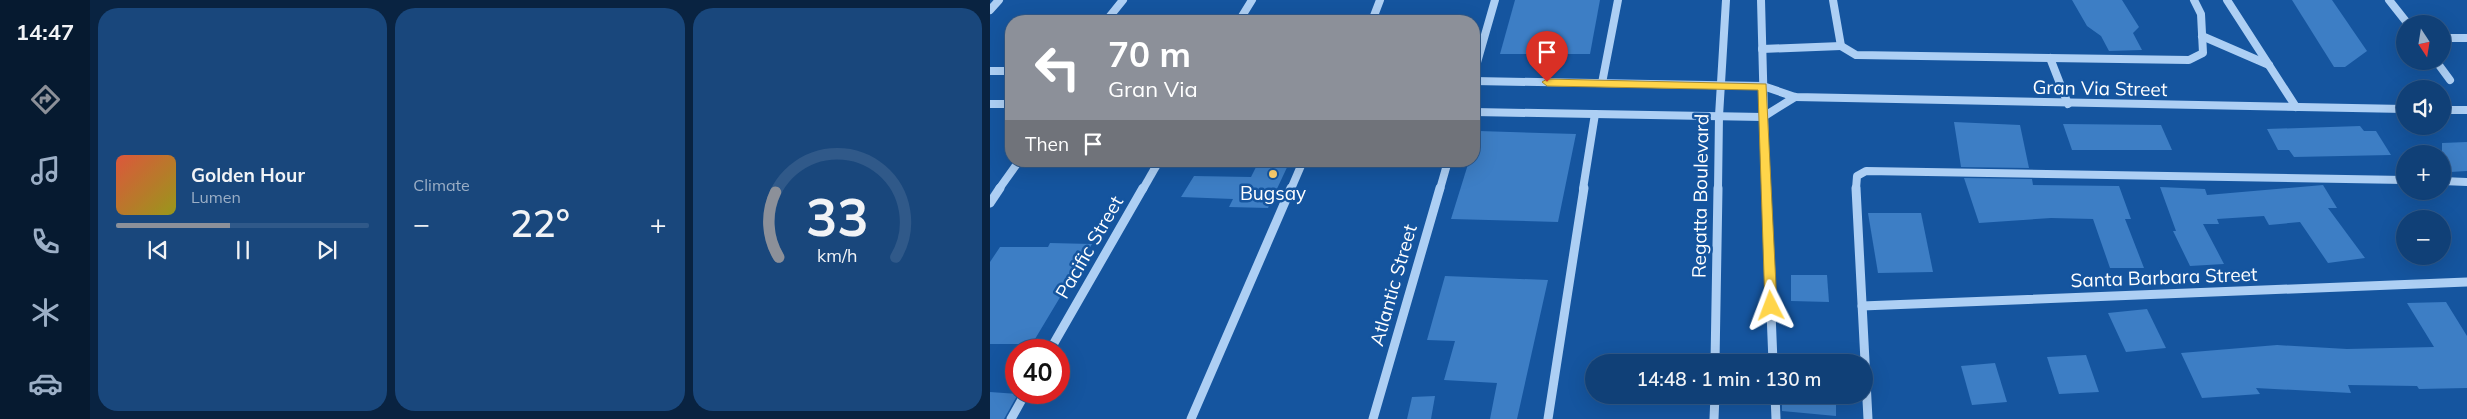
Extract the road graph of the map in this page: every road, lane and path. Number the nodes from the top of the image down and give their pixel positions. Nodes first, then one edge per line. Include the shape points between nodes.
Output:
1 (999, 0) edge
2 (1123, 0) edge
3 (1252, 0) edge
4 (1380, 0) edge
5 (1495, 0) edge
6 (1618, 0) edge
7 (1726, 0) edge
8 (1762, 0) edge
9 (1833, 0) edge
10 (2194, 0) edge
11 (2227, 0) edge
12 (2389, 0) edge
13 (990, 10) edge
14 (1111, 15) edge
15 (1243, 15) edge
16 (1374, 15) edge
17 (2401, 15) edge
18 (2202, 36) junction
19 (2451, 38) edge
20 (2467, 38) edge
21 (1841, 46) junction
22 (1762, 49) junction
23 (1480, 52) edge
24 (2050, 58) junction
25 (2269, 66) junction
26 (2443, 70) edge
27 (990, 71) edge
28 (1005, 71) edge
29 (1480, 80) edge
30 (2450, 80) dead end
31 (1602, 83) junction
32 (1720, 86) junction
33 (1763, 86) junction
34 (1795, 97) junction
35 (990, 104) edge
36 (1005, 104) edge
37 (2068, 104) junction
38 (2296, 107) junction
39 (2396, 109) edge
40 (2451, 110) edge
41 (2467, 110) edge
42 (1480, 112) edge
43 (1595, 114) junction
44 (1719, 116) junction
45 (1763, 117) junction
46 (1015, 167) edge
47 (1156, 167) edge
48 (1300, 167) edge
49 (1446, 167) edge
50 (2396, 180) edge
51 (2451, 181) edge
52 (2467, 182) edge
53 (990, 203) edge
54 (2467, 282) edge
55 (1862, 306) junction
56 (1056, 339) edge
57 (1715, 354) edge
58 (1773, 354) edge
59 (1019, 404) edge
60 (1715, 404) edge
61 (1775, 404) edge
62 (1011, 419) edge
63 (1191, 419) edge
64 (1373, 419) edge
65 (1548, 419) edge
66 (1714, 419) edge
67 (1776, 419) edge
68 (1868, 419) edge

1 - 13 street
2 - 14 street
3 - 15 street
4 - 16 street
5 - 23 street
6 - 31 street
7 - 32 street, Regatta Boulevard
8 - 22 street
9 - 21 street
10 - 18 street via 2201,14
11 - 25 street
12 - 17 street
18 - 24 street via 2203,54 2189,60
18 - 25 street
19 - 20 street
21 - 22 street
21 - 24 street via 1856,55
22 - 33 street
24 - 37 street
25 - 38 street
26 - 30 street
27 - 28 street
29 - 31 street
31 - 32 street
32 - 33 street
32 - 44 street, Regatta Boulevard
33 - 34 street, Gran Via Street
33 - 45 street
34 - 37 street, Gran Via Street
34 - 45 street
35 - 36 street
37 - 38 street, Gran Via Street
38 - 39 street, Gran Via Street
40 - 41 street
42 - 43 street
43 - 44 street
43 - 65 street
44 - 45 street
44 - 57 street, Regatta Boulevard
45 - 58 street
46 - 53 street
47 - 56 street, Pacific Street
48 - 63 street
49 - 64 street, Atlantic Street
50 - 55 street via 1866,171 1857,176 1856,184
51 - 52 street
54 - 55 street, Santa Barbara Street
55 - 68 street
59 - 62 street
60 - 66 street
61 - 67 street

